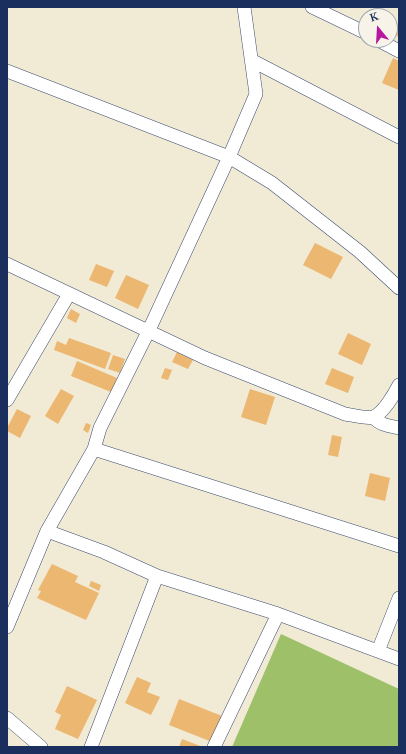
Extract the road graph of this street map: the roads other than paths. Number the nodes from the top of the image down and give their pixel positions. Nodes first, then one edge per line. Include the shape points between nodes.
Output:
1 (244, 7) edge
2 (312, 7) edge
3 (358, 29) edge
4 (251, 60) junction
5 (7, 71) edge
6 (399, 137) edge
7 (229, 157) junction
8 (7, 264) edge
9 (399, 288) edge
10 (69, 294) junction
11 (149, 330) junction
12 (399, 385) edge
13 (7, 400) edge
14 (373, 417) junction
15 (399, 428) edge
16 (94, 449) junction
17 (47, 531) junction
18 (399, 546) edge
19 (157, 576) junction
20 (399, 598) edge
21 (278, 614) junction
22 (7, 627) edge
23 (378, 651) junction
24 (399, 659) edge
25 (7, 718) edge
26 (41, 747) edge
27 (91, 747) edge
28 (214, 747) edge

1 - 4 street
2 - 3 street
4 - 6 street
4 - 7 street via 256,94
5 - 7 street
7 - 9 street via 272,183 360,252
7 - 11 street
8 - 10 street
10 - 11 street
10 - 13 street
11 - 14 street via 205,358 345,414
11 - 16 street via 100,428
12 - 14 street via 381,412
14 - 15 street via 383,425
16 - 17 street
16 - 18 street
17 - 19 street via 104,552
17 - 22 street
19 - 21 street
19 - 27 street
20 - 23 street
21 - 23 street
21 - 28 street
23 - 24 street
25 - 26 street

